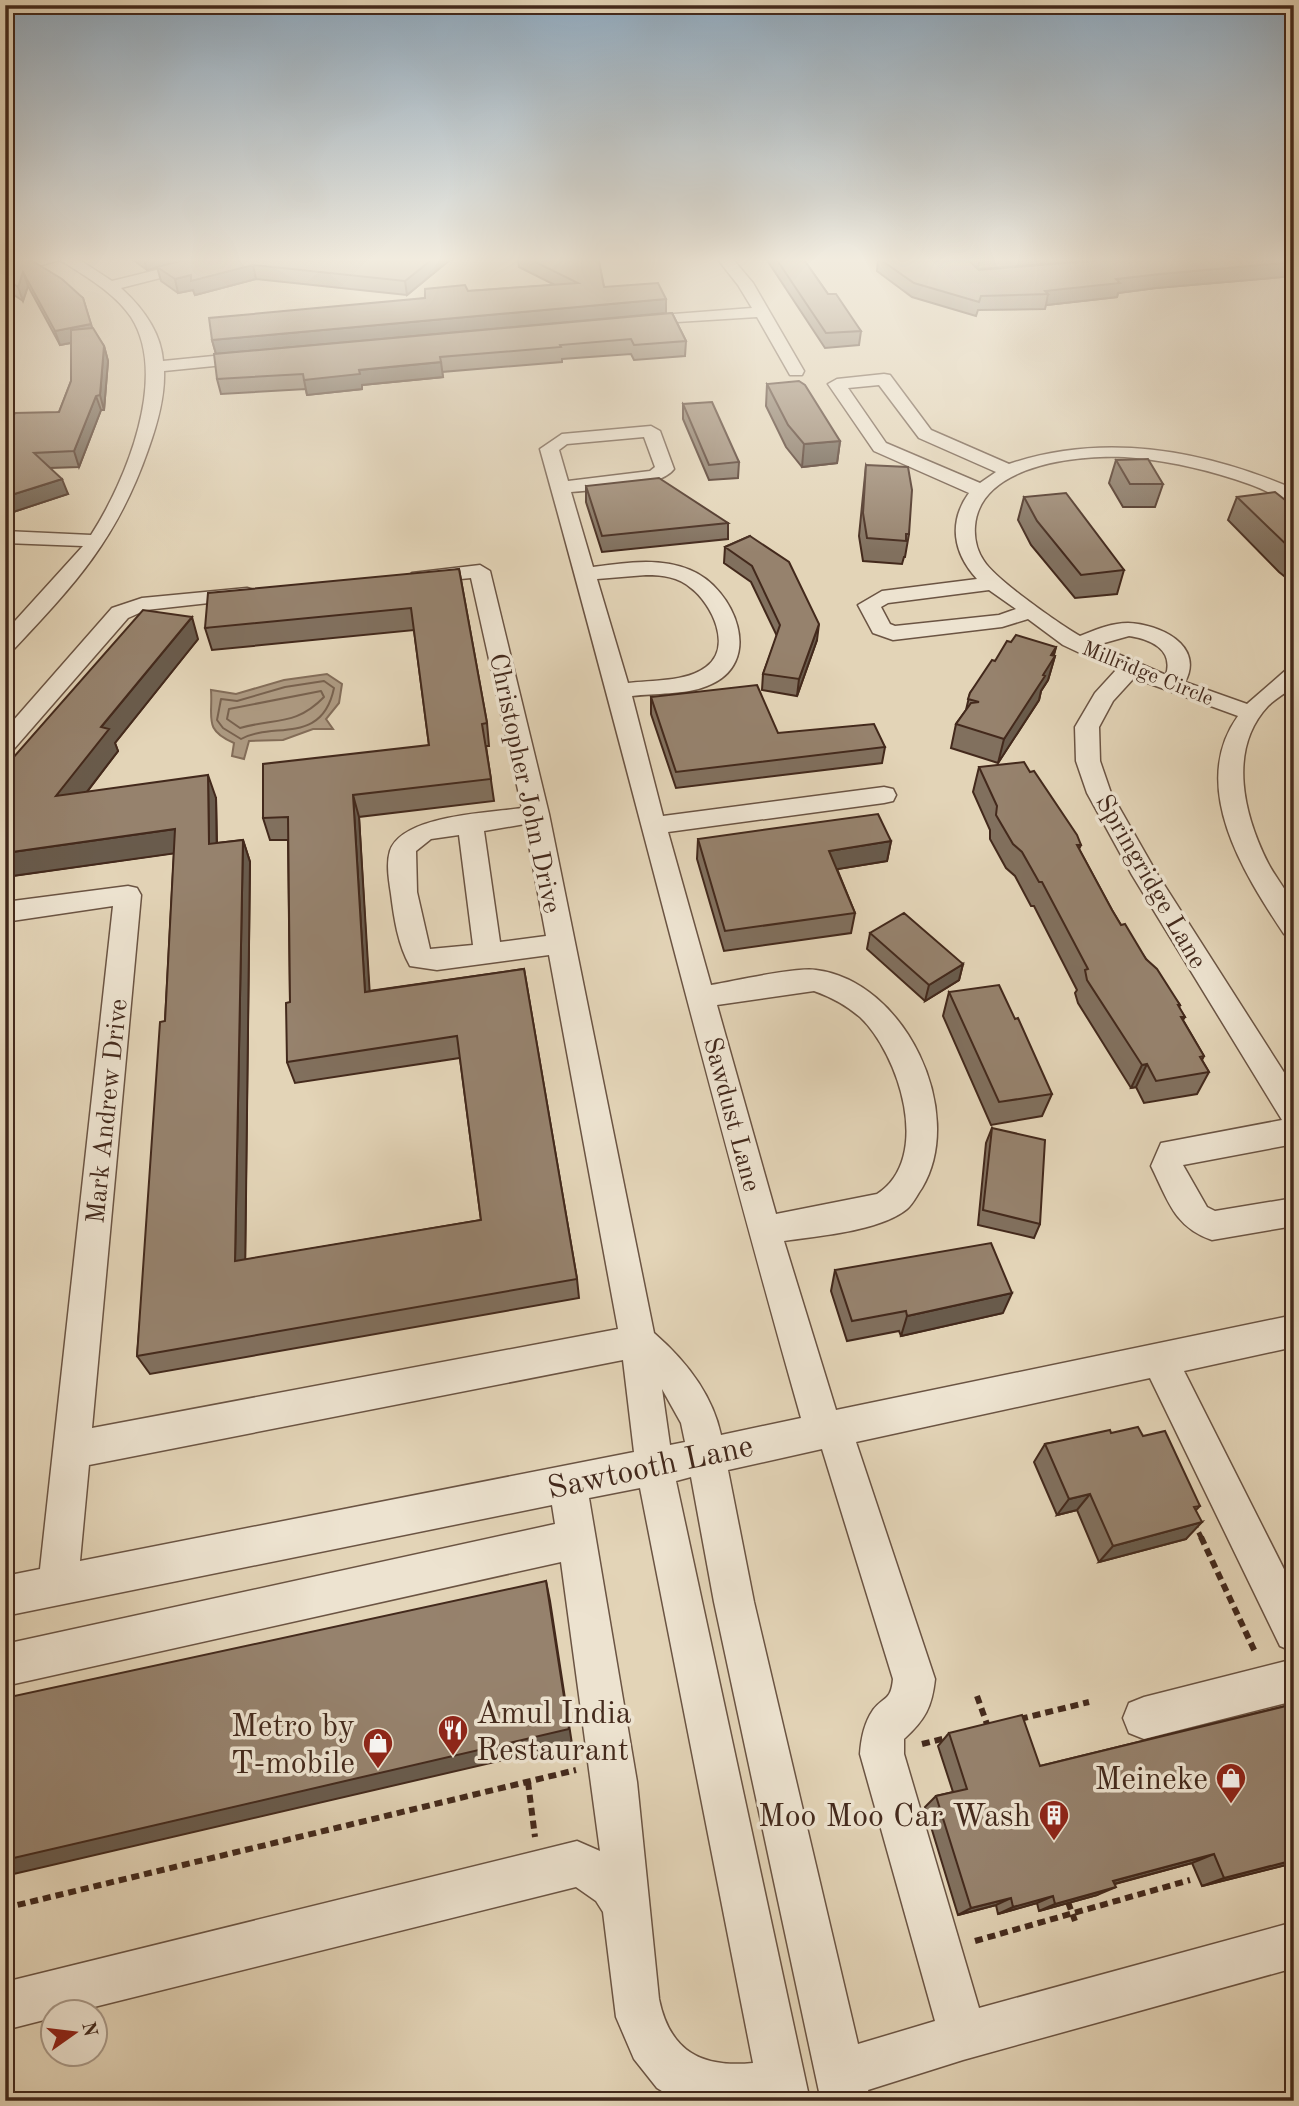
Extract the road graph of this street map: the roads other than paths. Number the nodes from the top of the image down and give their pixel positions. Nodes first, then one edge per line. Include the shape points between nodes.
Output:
1 (154, 355) edge
2 (264, 355) edge
3 (787, 355) edge
4 (157, 368) junction
5 (796, 371) dead end
6 (1011, 472) junction
7 (561, 487) junction
8 (982, 491) junction
9 (1294, 496) edge
10 (5, 537) edge
11 (97, 541) junction
12 (585, 574) junction
13 (389, 580) edge
14 (994, 583) junction
15 (265, 592) edge
16 (1031, 611) junction
17 (5, 645) edge
18 (1079, 645) junction
19 (1131, 667) junction
20 (1292, 678) edge
21 (1172, 685) junction
22 (620, 691) junction
23 (1251, 713) junction
24 (5, 745) edge
25 (884, 796) dead end
26 (536, 814) junction
27 (471, 824) junction
28 (653, 826) junction
29 (5, 912) edge
30 (1294, 927) edge
31 (560, 944) junction
32 (488, 953) junction
33 (701, 997) junction
34 (1286, 1102) edge
35 (1294, 1130) edge
36 (1294, 1212) edge
37 (764, 1230) junction
38 (1294, 1331) edge
39 (638, 1341) junction
40 (1159, 1359) junction
41 (828, 1428) junction
42 (71, 1450) junction
43 (706, 1456) junction
44 (654, 1466) junction
45 (568, 1483) junction
46 (577, 1539) junction
47 (58, 1585) junction
48 (5, 1596) edge
49 (1294, 1632) edge
50 (5, 1665) edge
51 (1282, 1682) edge
52 (1144, 1718) dead end
53 (630, 1919) junction
54 (1294, 1945) edge
55 (5, 2006) edge
56 (962, 2036) junction
57 (844, 2087) edge
58 (783, 2092) edge

1 - 4 street
2 - 4 street
3 - 5 street
4 - 11 street via 154,404 142,440 119,501
6 - 8 street
6 - 8 street via 925,434 884,379 837,384 880,447
6 - 9 street via 1048,458 1146,453 1226,468
7 - 7 street, Sawdust Lane via 549,449 554,443 651,431 665,469 655,477
7 - 12 street, Sawdust Lane
8 - 14 street, Millridge Circle via 969,509 965,538 981,572
10 - 11 street
11 - 17 street
12 - 22 street, Sawdust Lane
12 - 22 street via 650,568 685,575 709,592 730,631 727,657 711,676
13 - 26 street, Christopher John Drive via 480,571
14 - 16 street, Millridge Circle
14 - 16 street via 882,597 869,605 881,628 893,633 1002,621
15 - 24 street via 142,604 120,613
16 - 18 street, Millridge Circle
18 - 19 street, Millridge Circle
18 - 21 street via 1121,630 1149,634 1178,655 1180,669
19 - 21 street, Millridge Circle
19 - 34 street, Springridge Lane via 1103,698 1087,727 1088,761 1144,875
20 - 23 street
21 - 23 street, Millridge Circle
22 - 28 street, Sawdust Lane
23 - 30 street via 1238,738 1231,767 1234,813 1247,854
25 - 28 street
26 - 27 street
26 - 31 street, Christopher John Drive
27 - 32 street
27 - 32 street via 424,832 409,841 402,854 411,938 420,959
28 - 33 street, Sawdust Lane
29 - 42 street, Mark Andrew Drive via 128,895
31 - 32 street
31 - 39 street, Christopher John Drive
33 - 37 street, Sawdust Lane
33 - 37 street via 815,980 833,983 851,994 892,1037 919,1092 924,1117 921,1144 915,1171 897,1199 878,1209
35 - 36 street via 1172,1152 1167,1166 1195,1217 1212,1226
37 - 41 street, Sawdust Lane
38 - 40 street, Sawtooth Lane
39 - 42 street
39 - 43 street via 673,1372 699,1419
39 - 44 street, Christopher John Drive
40 - 41 street, Sawtooth Lane
40 - 49 street
41 - 43 street, Sawtooth Lane
41 - 56 street, Sawdust Lane via 914,1679 912,1701 884,1731 882,1754
42 - 47 street, Mark Andrew Drive
43 - 44 street, Sawtooth Lane
43 - 57 street via 734,1602
44 - 45 street, Sawtooth Lane
44 - 58 street, Christopher John Drive
45 - 46 street
45 - 47 street, Sawtooth Lane
46 - 50 street
46 - 53 street via 612,1762
47 - 48 street, Sawtooth Lane
51 - 52 street
53 - 55 street via 620,1894 606,1878 577,1864
53 - 58 street via 640,2020 666,2063 681,2077 700,2085
54 - 56 street
56 - 57 street

